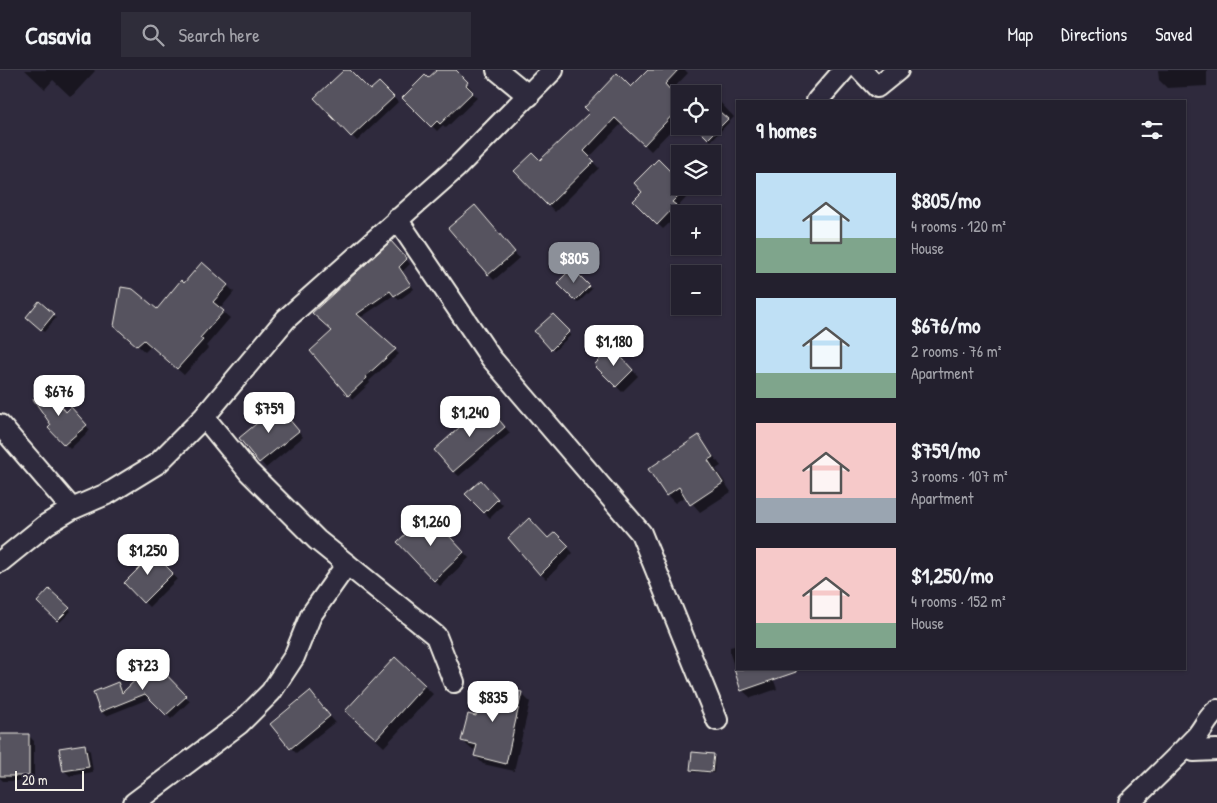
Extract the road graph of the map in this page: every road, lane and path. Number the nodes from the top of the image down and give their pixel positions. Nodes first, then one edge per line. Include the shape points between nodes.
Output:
1 (497, 70) edge
2 (553, 70) edge
3 (844, 70) edge
4 (861, 70) edge
5 (898, 70) edge
6 (529, 96) junction
7 (818, 100) edge
8 (397, 219) junction
9 (204, 417) junction
10 (0, 426) edge
11 (72, 509) junction
12 (0, 562) edge
13 (347, 564) junction
14 (454, 682) dead end
15 (1217, 710) edge
16 (717, 720) dead end
17 (1186, 747) junction
18 (1217, 750) edge
19 (134, 803) edge
20 (1129, 803) edge

1 - 6 street
2 - 6 street
3 - 7 street
4 - 5 street via 878,87
6 - 8 street via 456,168
8 - 9 street via 286,318
8 - 16 street via 491,358 640,533
9 - 11 street via 158,463 109,493
9 - 13 street via 249,472 317,540
10 - 11 street
11 - 12 street via 47,524
13 - 14 street via 436,636
13 - 19 street via 311,615 294,657 271,692 240,724
15 - 17 street via 1207,718 1201,732
17 - 18 street via 1194,751
17 - 20 street

